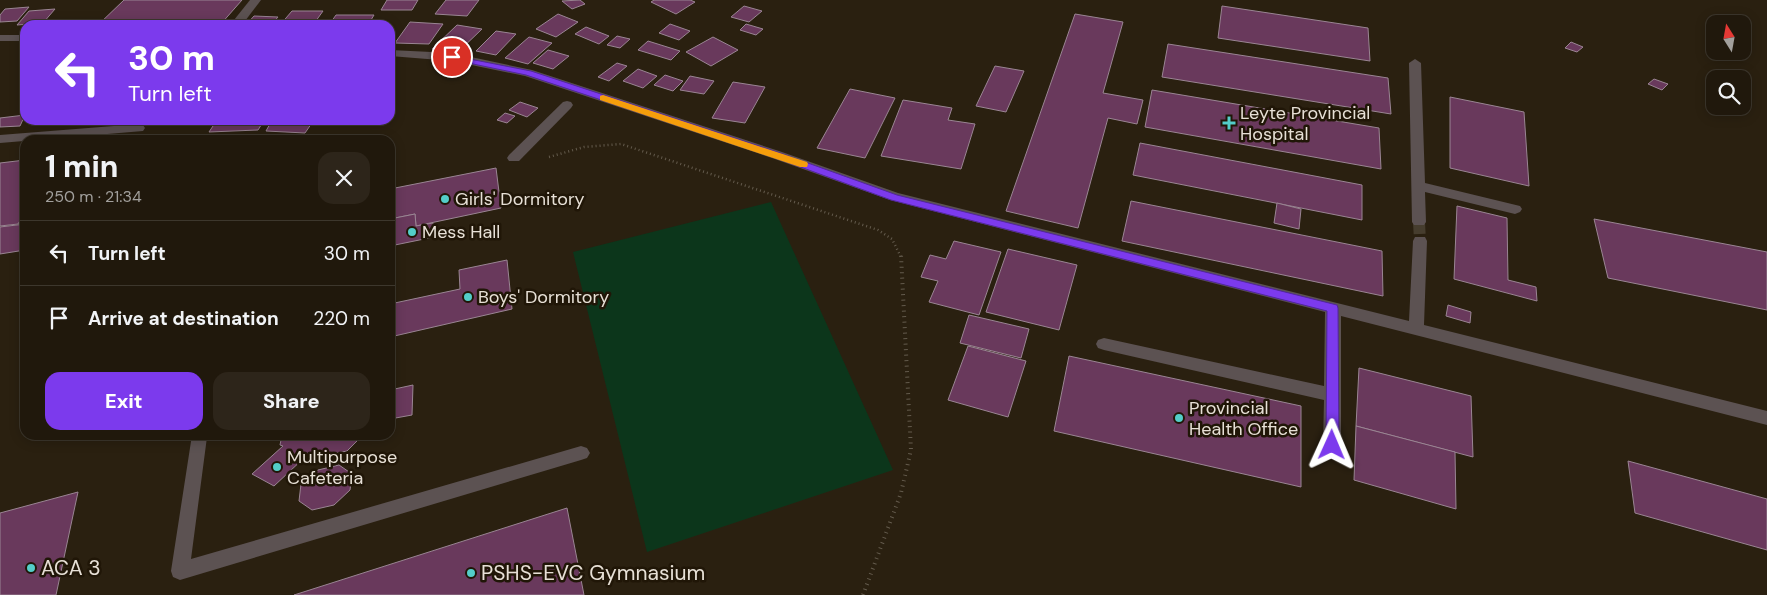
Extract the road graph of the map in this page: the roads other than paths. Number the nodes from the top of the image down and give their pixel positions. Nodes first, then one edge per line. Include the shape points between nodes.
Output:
1 (256, 0) edge
2 (240, 20) edge
3 (0, 38) edge
4 (20, 38) edge
5 (395, 53) edge
6 (1416, 63) dead end
7 (567, 104) dead end
8 (139, 128) dead end
9 (42, 135) edge
10 (20, 137) edge
11 (0, 138) edge
12 (514, 158) dead end
13 (1418, 186) junction
14 (1515, 209) dead end
15 (1419, 222) tunnel mouth
16 (1420, 241) tunnel mouth
17 (1333, 308) junction
18 (1416, 329) junction
19 (1104, 344) dead end
20 (1333, 395) junction
21 (1767, 418) edge
22 (200, 440) edge
23 (1332, 445) dead end
24 (581, 453) dead end

1 - 2 street
3 - 4 street
5 - 17 street via 452,57 528,73 895,197
6 - 13 street
7 - 12 street
8 - 9 street
10 - 11 street
13 - 14 street
13 - 15 street
16 - 18 street
17 - 18 street
17 - 20 street
18 - 21 street
19 - 20 street
20 - 23 street
22 - 24 street via 180,571

